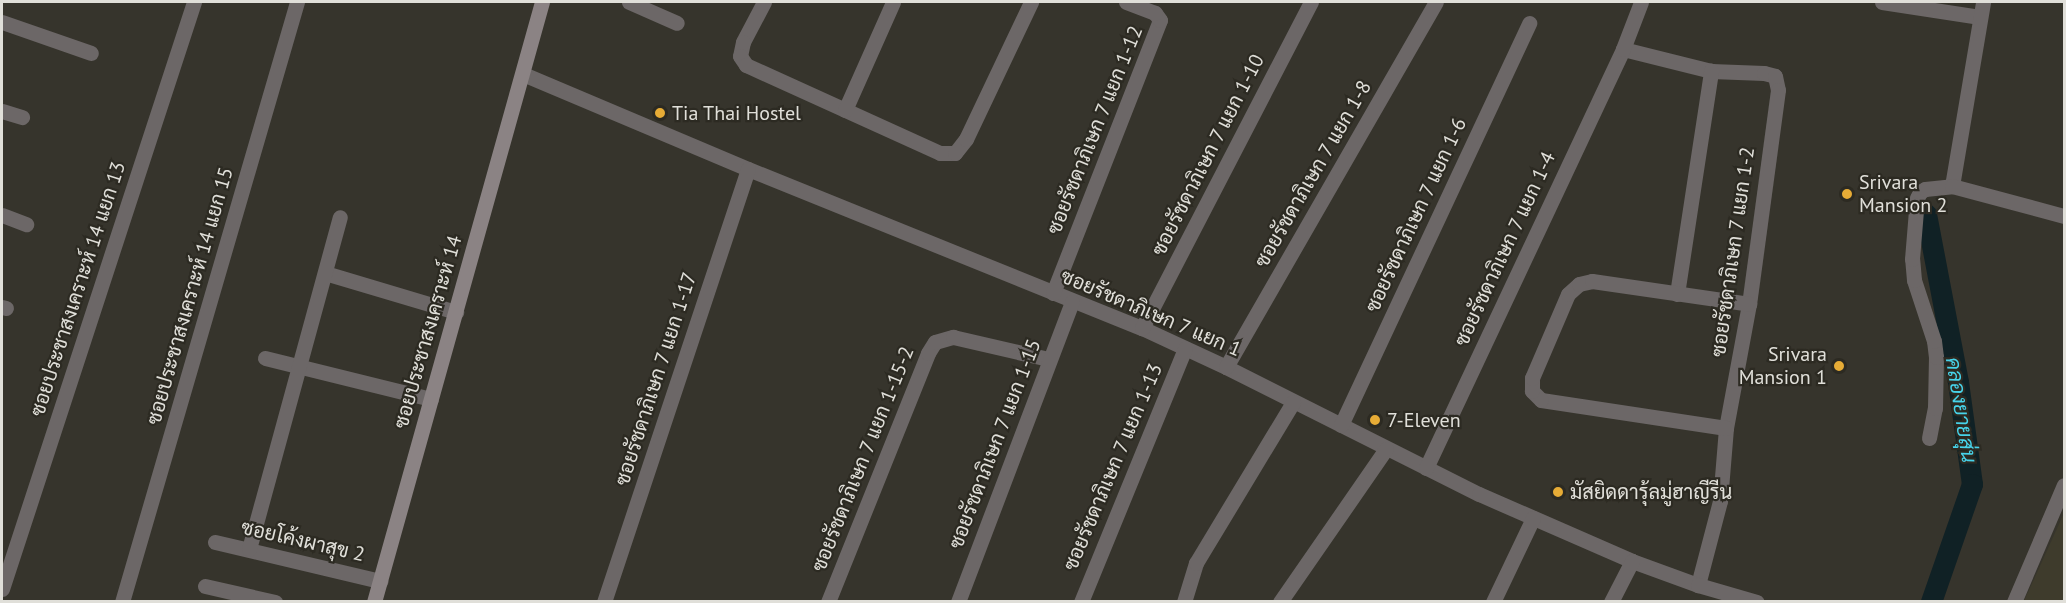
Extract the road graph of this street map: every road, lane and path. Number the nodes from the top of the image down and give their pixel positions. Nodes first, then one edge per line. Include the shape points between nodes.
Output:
1 (194, 2) edge
2 (297, 2) edge
3 (542, 2) edge
4 (628, 2) edge
5 (764, 2) edge
6 (894, 2) edge
7 (1031, 2) edge
8 (1126, 2) edge
9 (1311, 2) edge
10 (1436, 2) edge
11 (1641, 2) edge
12 (1882, 2) edge
13 (1981, 9) edge
14 (2, 22) edge
15 (677, 23) dead end
16 (1529, 23) dead end
17 (1623, 49) junction
18 (91, 53) dead end
19 (1711, 71) junction
20 (523, 74) junction
21 (845, 110) junction
22 (2, 111) edge
23 (22, 117) dead end
24 (748, 169) junction
25 (1952, 186) junction
26 (2064, 210) edge
27 (2, 215) edge
28 (340, 217) dead end
29 (26, 224) dead end
30 (325, 273) junction
31 (1053, 293) junction
32 (1677, 294) junction
33 (1072, 302) junction
34 (1749, 304) junction
35 (456, 312) junction
36 (1142, 328) junction
37 (1185, 348) junction
38 (265, 358) dead end
39 (1048, 359) junction
40 (299, 367) junction
41 (1226, 367) junction
42 (431, 399) junction
43 (1293, 402) junction
44 (1341, 424) junction
45 (1726, 428) junction
46 (1929, 438) dead end
47 (1386, 449) junction
48 (1426, 468) junction
49 (2064, 485) edge
50 (1533, 518) junction
51 (215, 542) dead end
52 (249, 549) junction
53 (1632, 561) junction
54 (380, 581) junction
55 (1698, 585) junction
56 (205, 586) dead end
57 (2, 589) edge
58 (1735, 598) edge
59 (122, 602) edge
60 (275, 602) edge
61 (374, 602) edge
62 (604, 602) edge
63 (828, 602) edge
64 (958, 602) edge
65 (1080, 602) edge
66 (1184, 602) edge
67 (1280, 602) edge
68 (1493, 602) edge
69 (1611, 602) edge
70 (1757, 602) edge
71 (2014, 602) edge

1 - 57 street, ซอยประชาสงเคราะห์ 14 แยก 13
2 - 59 street, ซอยประชาสงเคราะห์ 14 แยก 15
3 - 20 street, ซอยประชาสงเคราะห์ 14
4 - 15 street
5 - 21 street via 743,42 740,56 746,65
6 - 21 street
7 - 21 street via 956,153 940,153
8 - 31 street, ซอยรัชดาภิเษก 7 แยก 1-12 via 1155,13 1161,20
9 - 36 street, ซอยรัชดาภิเษก 7 แยก 1-10
10 - 41 street, ซอยรัชดาภิเษก 7 แยก 1-8
11 - 17 street, ซอยรัชดาภิเษก 7 แยก 1-4
12 - 13 street
13 - 25 street
14 - 18 street
16 - 44 street, ซอยรัชดาภิเษก 7 แยก 1-6
17 - 19 street, ซอยรัชดาภิเษก 7 แยก 1-2
17 - 48 street, ซอยรัชดาภิเษก 7 แยก 1-4
19 - 32 street
19 - 34 street, ซอยรัชดาภิเษก 7 แยก 1-2 via 1775,76 1778,90
20 - 24 street, ซอยรัชดาภิเษก 7 แยก 1
20 - 35 street, ซอยประชาสงเคราะห์ 14
22 - 23 street
24 - 31 street, ซอยรัชดาภิเษก 7 แยก 1
24 - 62 street, ซอยรัชดาภิเษก 7 แยก 1-17
25 - 26 street
25 - 46 street via 1925,189 1917,198 1912,246 1914,280 1934,341 1935,408
27 - 29 street
28 - 30 street
30 - 35 street
30 - 40 street
31 - 33 street, ซอยรัชดาภิเษก 7 แยก 1
32 - 34 street
32 - 45 street via 1592,281 1579,284 1568,294 1532,378 1532,391 1541,400
33 - 36 street, ซอยรัชดาภิเษก 7 แยก 1
33 - 39 street, ซอยรัชดาภิเษก 7 แยก 1-15
34 - 45 street, ซอยรัชดาภิเษก 7 แยก 1-2
35 - 42 street, ซอยประชาสงเคราะห์ 14
36 - 37 street, ซอยรัชดาภิเษก 7 แยก 1
37 - 41 street, ซอยรัชดาภิเษก 7 แยก 1
37 - 65 street, ซอยรัชดาภิเษก 7 แยก 1-13
38 - 40 street
39 - 63 street, ซอยรัชดาภิเษก 7 แยก 1-15-2 via 952,337 935,342
39 - 64 street, ซอยรัชดาภิเษก 7 แยก 1-15
40 - 42 street
40 - 52 street
41 - 43 street, ซอยรัชดาภิเษก 7 แยก 1
42 - 54 street, ซอยประชาสงเคราะห์ 14
43 - 44 street, ซอยรัชดาภิเษก 7 แยก 1
43 - 66 street via 1196,563
44 - 47 street, ซอยรัชดาภิเษก 7 แยก 1
45 - 55 street, ซอยรัชดาภิเษก 7 แยก 1-2 via 1720,501
47 - 48 street, ซอยรัชดาภิเษก 7 แยก 1
47 - 67 street
48 - 50 street, ซอยรัชดาภิเษก 7 แยก 1
49 - 71 street
50 - 53 street, ซอยรัชดาภิเษก 7 แยก 1
50 - 68 street
51 - 52 street, ซอยโค้งผาสุข 2
52 - 54 street, ซอยโค้งผาสุข 2
53 - 55 street, ซอยรัชดาภิเษก 7 แยก 1
53 - 69 street
54 - 61 street, ซอยประชาสงเคราะห์ 14
55 - 58 street, ซอยรัชดาภิเษก 7 แยก 1
56 - 60 street
58 - 70 street, ซอยรัชดาภิเษก 7 แยก 1

